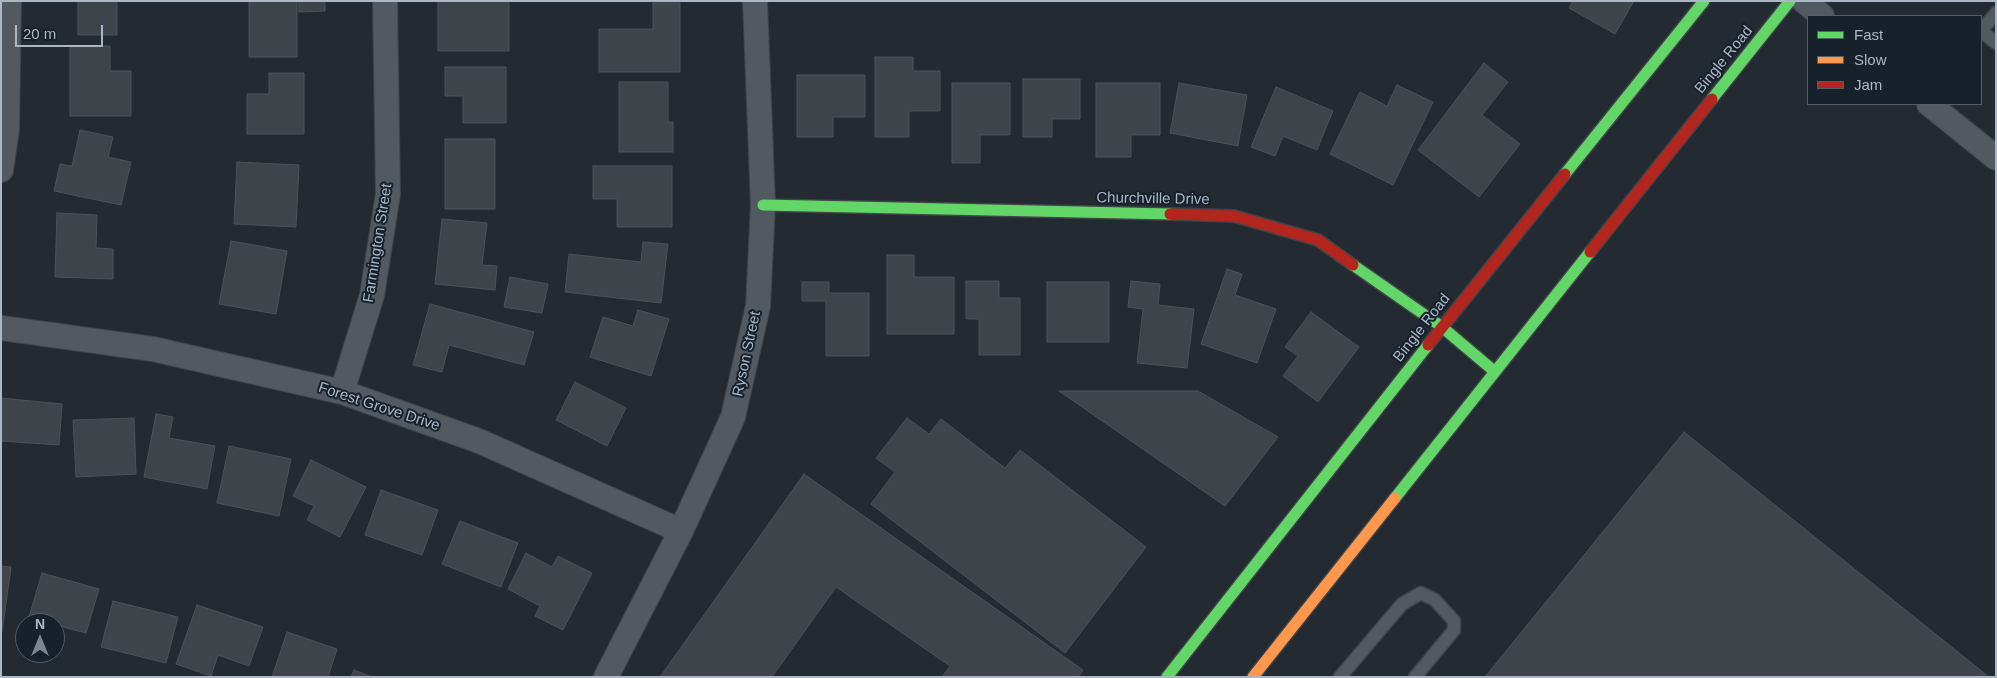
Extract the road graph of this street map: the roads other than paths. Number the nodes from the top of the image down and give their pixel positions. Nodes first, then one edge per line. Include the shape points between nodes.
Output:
1 (9, 1) edge
2 (385, 1) edge
3 (755, 1) edge
4 (1704, 1) edge
5 (1790, 1) edge
6 (1804, 1) edge
7 (1996, 13) edge
8 (1821, 15) edge
9 (1982, 31) edge
10 (1982, 33) edge
11 (1996, 43) edge
12 (1930, 105) edge
13 (1996, 158) edge
14 (1, 170) edge
15 (763, 205) junction
16 (1442, 327) junction
17 (1, 328) edge
18 (1494, 371) junction
19 (342, 392) junction
20 (681, 531) junction
21 (606, 677) edge
22 (1167, 677) edge
23 (1253, 677) edge
24 (1340, 677) edge
25 (1415, 677) edge

1 - 14 street via 7,129
2 - 19 street, Farmington Street via 388,194 372,295
3 - 15 street, Ryson Street
4 - 16 main road, Bingle Road
5 - 18 main road, Bingle Road
6 - 8 street
7 - 9 lane
10 - 11 lane
12 - 13 street
15 - 16 main road, Churchville Drive via 1234,216 1318,240
15 - 20 street, Ryson Street via 758,306 733,417
16 - 18 main road, Churchville Drive
16 - 22 main road, Bingle Road
17 - 19 street, Forest Grove Drive via 153,349
18 - 23 main road, Bingle Road
19 - 20 street, Forest Grove Drive via 479,441
20 - 21 street, Ryson Street
24 - 25 lane via 1402,604 1421,594 1435,600 1454,621 1454,630

